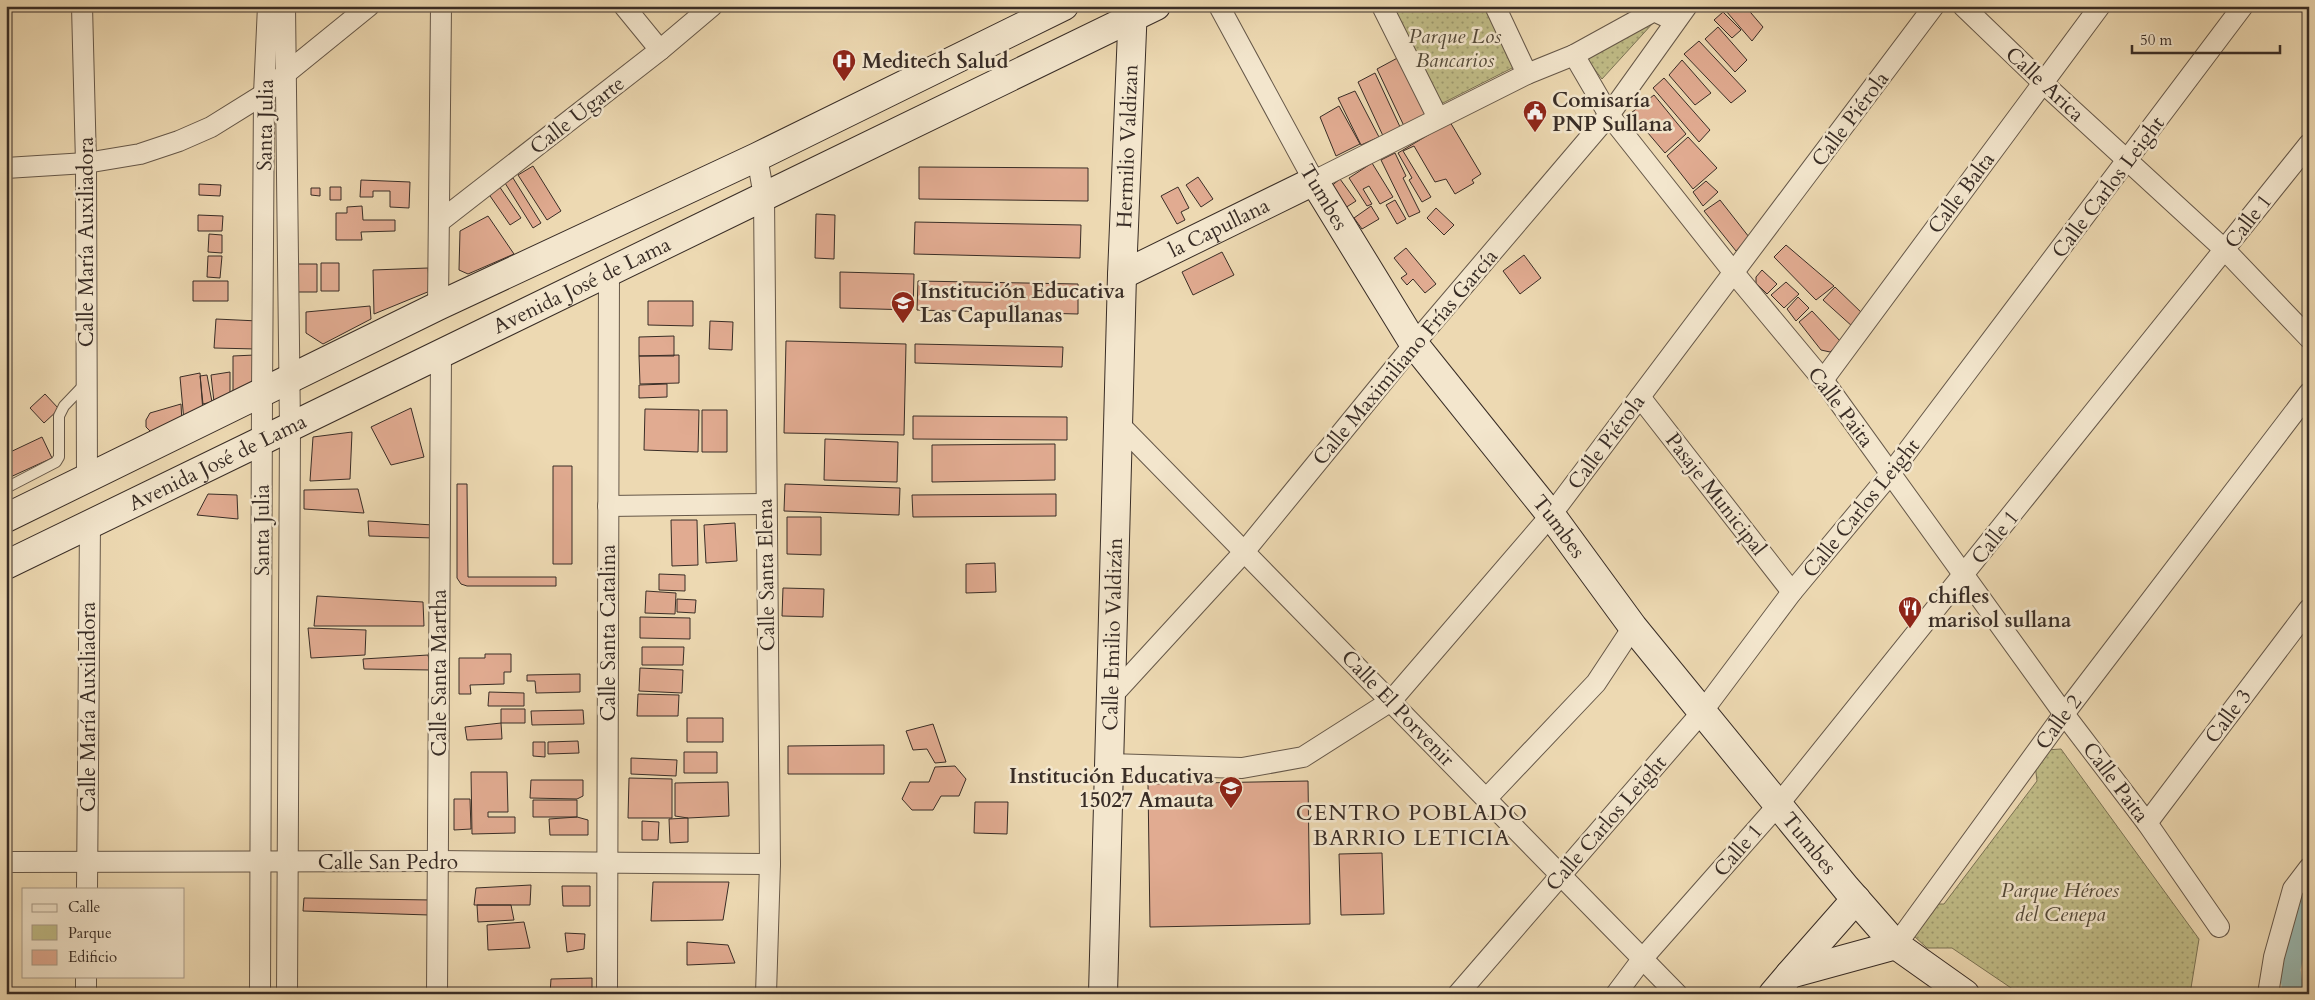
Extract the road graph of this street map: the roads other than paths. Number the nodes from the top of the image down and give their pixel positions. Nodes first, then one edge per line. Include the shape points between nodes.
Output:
1 (82, 6) edge
2 (268, 6) edge
3 (285, 6) edge
4 (369, 6) edge
5 (441, 6) edge
6 (624, 6) edge
7 (712, 6) edge
8 (1064, 6) edge
9 (1156, 6) edge
10 (1219, 6) edge
11 (1382, 6) edge
12 (1495, 6) edge
13 (1934, 6) edge
14 (1963, 6) edge
15 (2100, 6) edge
16 (2243, 6) edge
17 (1132, 13) edge
18 (1681, 14) edge
19 (660, 50) junction
20 (1574, 55) junction
21 (1527, 74) junction
22 (284, 75) junction
23 (2043, 83) junction
24 (264, 94) junction
25 (1609, 115) junction
26 (1438, 118) junction
27 (2309, 144) edge
28 (757, 157) junction
29 (2128, 161) junction
30 (86, 163) junction
31 (6, 168) edge
32 (1314, 181) junction
33 (764, 196) junction
34 (439, 222) junction
35 (2225, 250) junction
36 (608, 272) junction
37 (1734, 274) junction
38 (1122, 275) junction
39 (438, 306) junction
40 (2309, 338) edge
41 (1414, 344) junction
42 (441, 353) junction
43 (1823, 380) junction
44 (289, 381) junction
45 (87, 382) junction
46 (2309, 393) edge
47 (262, 394) junction
48 (1640, 397) junction
49 (1118, 423) junction
50 (290, 428) junction
51 (262, 440) junction
52 (1891, 474) junction
53 (87, 479) junction
54 (6, 488) edge
55 (766, 504) junction
56 (608, 506) junction
57 (1551, 515) junction
58 (6, 518) edge
59 (90, 524) junction
60 (1244, 552) junction
61 (6, 565) edge
62 (1964, 575) junction
63 (1792, 592) junction
64 (2309, 609) edge
65 (1633, 627) junction
66 (1111, 697) junction
67 (1391, 701) junction
68 (1702, 712) junction
69 (2064, 714) junction
70 (1109, 764) junction
71 (1486, 799) junction
72 (1778, 804) junction
73 (2147, 824) junction
74 (438, 861) junction
75 (6, 862) edge
76 (261, 862) junction
77 (289, 862) junction
78 (87, 863) junction
79 (608, 863) junction
80 (770, 864) junction
81 (2309, 868) edge
82 (1560, 874) junction
83 (87, 888) edge
84 (1856, 899) junction
85 (2219, 927) dead end
86 (1896, 945) junction
87 (1643, 958) junction
88 (1790, 974) junction
89 (86, 978) edge
90 (86, 994) edge
91 (260, 994) edge
92 (287, 994) edge
93 (437, 994) edge
94 (607, 994) edge
95 (766, 994) edge
96 (1103, 994) edge
97 (1458, 994) edge
98 (1616, 994) edge
99 (1677, 994) edge
100 (1772, 994) edge
101 (1965, 994) edge
102 (2268, 994) edge

1 - 30 street, Calle María Auxiliadora
2 - 24 street, Santa Julia
3 - 22 street, Santa Julia
4 - 22 street
5 - 34 street
6 - 19 street
7 - 19 street, Calle Ugarte
8 - 28 street, Avenida José de Lama
9 - 17 street, Avenida José de Lama
10 - 32 street, Tumbes
11 - 26 street
12 - 21 street
13 - 37 street, Calle Piérola
14 - 23 street, Calle Arica
15 - 23 street, Calle Balta
16 - 29 street, Calle Carlos Leight
17 - 33 street, Avenida José de Lama
17 - 38 street, Hermilio Valdizan
18 - 20 street via 1654,11
18 - 25 street, Calle Maximiliano Frías García
19 - 34 street, Calle Ugarte
20 - 21 street
20 - 25 street, Calle Paita
21 - 26 street
22 - 24 street
22 - 44 street, Santa Julia
23 - 29 street, Calle Arica
23 - 43 street, Calle Balta
24 - 30 street via 211,127 180,141 140,154
24 - 47 street, Santa Julia
25 - 37 street, Calle Paita
25 - 41 street, Calle Maximiliano Frías García
26 - 32 street
27 - 35 street, Calle 1
28 - 33 street, Calle Santa Elena
28 - 39 street, Avenida José de Lama
29 - 35 street, Calle Arica
29 - 52 street, Calle Carlos Leight
30 - 31 street
30 - 45 street, Calle María Auxiliadora
32 - 38 street, la Capullana
32 - 41 street, Tumbes
33 - 36 street, Avenida José de Lama
33 - 55 street, Calle Santa Elena
34 - 39 street
35 - 40 street, Calle Arica
35 - 62 street, Calle 1
36 - 42 street, Avenida José de Lama
36 - 56 street, Calle Santa Catalina
37 - 43 street, Calle Paita
37 - 48 street, Calle Piérola
38 - 49 street, Calle Emilio Valdizán
39 - 44 street, Avenida José de Lama
41 - 57 street, Tumbes
41 - 60 street, Calle Maximiliano Frías García
42 - 50 street, Avenida José de Lama
42 - 74 street, Calle Santa Martha
43 - 52 street, Calle Paita
44 - 47 street, Avenida José de Lama
44 - 50 street, Santa Julia
45 - 53 street, Calle María Auxiliadora
45 - 54 lane via 62,410 56,462
46 - 69 street, Calle 2
47 - 51 street, Santa Julia
47 - 53 street, Avenida José de Lama
48 - 57 street, Calle Piérola
48 - 63 street, Pasaje Municipal
49 - 60 street, Calle El Porvenir
49 - 66 street, Calle Emilio Valdizán
50 - 51 street, Avenida José de Lama
50 - 77 street, Santa Julia
51 - 59 street, Avenida José de Lama
51 - 76 street, Santa Julia
52 - 62 street, Calle Paita
52 - 63 street, Calle Carlos Leight
53 - 58 street, Avenida José de Lama
55 - 56 street
55 - 80 street, Calle Santa Elena
56 - 79 street, Calle Santa Catalina
57 - 65 street, Tumbes
57 - 67 street, Calle Piérola
59 - 61 street, Avenida José de Lama
59 - 78 street, Calle María Auxiliadora
60 - 66 street, Calle Maximiliano Frías García
60 - 67 street, Calle El Porvenir
62 - 69 street, Calle Paita
62 - 72 street, Calle 1
63 - 68 street, Calle Carlos Leight
64 - 73 street, Calle 3
65 - 68 street, Tumbes
65 - 71 street via 1596,683
66 - 70 street, Calle Emilio Valdizán
67 - 70 street, Calle Piérola via 1303,757 1242,768
67 - 71 street, Calle El Porvenir
68 - 72 street, Tumbes
68 - 82 street, Calle Carlos Leight
69 - 73 street, Calle Paita
69 - 86 street, Calle 2
70 - 96 street, Calle Emilio Valdizán
71 - 82 street, Calle El Porvenir
72 - 84 street, Tumbes
72 - 87 street, Calle 1
73 - 85 street, Calle Paita
74 - 77 street, Calle San Pedro
74 - 79 street, Calle San Pedro
74 - 93 street, Calle Santa Martha
75 - 78 street, Calle San Pedro
76 - 77 street, Calle San Pedro
76 - 78 street, Calle San Pedro
76 - 91 street, Santa Julia
77 - 92 street, Santa Julia
78 - 83 street, Calle María Auxiliadora
79 - 80 street, Calle San Pedro
79 - 94 street, Calle Santa Catalina
80 - 95 street, Calle Santa Elena
81 - 102 street via 2293,890 2274,957
82 - 87 street, Calle El Porvenir
82 - 97 street, Calle Carlos Leight
84 - 86 street, Tumbes
84 - 88 street
86 - 88 street
86 - 101 street, Tumbes
87 - 98 street, Calle 1
87 - 99 street, Calle El Porvenir
88 - 100 street
89 - 90 street

